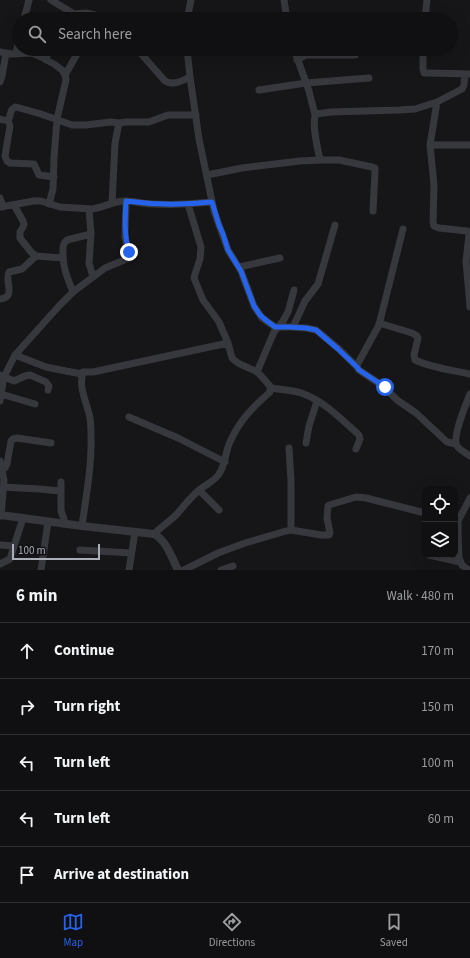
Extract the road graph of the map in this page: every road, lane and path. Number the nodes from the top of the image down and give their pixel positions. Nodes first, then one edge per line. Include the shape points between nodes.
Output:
1 (29, 0) edge
2 (51, 0) edge
3 (191, 0) edge
4 (284, 0) edge
5 (427, 0) edge
6 (26, 12) edge
7 (70, 12) edge
8 (188, 12) edge
9 (286, 12) edge
10 (426, 12) edge
11 (3, 52) edge
12 (39, 56) edge
13 (47, 56) edge
14 (76, 56) edge
15 (142, 56) edge
16 (188, 56) edge
17 (297, 56) edge
18 (304, 56) edge
19 (423, 56) edge
20 (46, 60) junction
21 (298, 60) junction
22 (468, 74) edge
23 (65, 75) junction
24 (190, 77) junction
25 (369, 78) dead end
26 (0, 82) edge
27 (306, 83) junction
28 (259, 90) dead end
29 (437, 102) junction
30 (196, 115) junction
31 (315, 115) junction
32 (57, 119) junction
33 (0, 120) edge
34 (8, 120) junction
35 (119, 123) junction
36 (470, 144) edge
37 (430, 145) junction
38 (320, 160) junction
39 (207, 175) junction
40 (54, 177) junction
41 (0, 198) edge
42 (126, 201) junction
43 (212, 202) junction
44 (112, 203) junction
45 (49, 204) junction
46 (188, 204) junction
47 (14, 205) junction
48 (1, 207) edge
49 (89, 209) junction
50 (373, 211) dead end
51 (335, 225) dead end
52 (403, 229) dead end
53 (469, 232) edge
54 (91, 234) junction
55 (36, 256) junction
56 (63, 258) junction
57 (280, 258) dead end
58 (239, 267) junction
59 (93, 277) junction
60 (294, 290) dead end
61 (73, 292) junction
62 (0, 299) edge
63 (470, 307) edge
64 (379, 323) junction
65 (293, 327) junction
66 (278, 328) junction
67 (228, 343) junction
68 (15, 355) junction
69 (357, 367) junction
70 (257, 372) junction
71 (82, 374) junction
72 (470, 374) edge
73 (2, 376) edge
74 (271, 388) junction
75 (48, 390) dead end
76 (470, 394) edge
77 (1, 398) edge
78 (317, 401) junction
79 (35, 404) dead end
80 (129, 417) dead end
81 (306, 442) dead end
82 (51, 443) dead end
83 (456, 444) junction
84 (289, 448) dead end
85 (356, 449) dead end
86 (470, 456) edge
87 (0, 461) edge
88 (225, 462) junction
89 (1, 470) edge
90 (61, 482) dead end
91 (3, 488) junction
92 (199, 490) junction
93 (61, 491) junction
94 (470, 498) edge
95 (219, 510) dead end
96 (422, 513) edge
97 (1, 515) edge
98 (22, 518) junction
99 (458, 519) edge
100 (48, 522) junction
101 (457, 522) edge
102 (64, 524) junction
103 (82, 526) junction
104 (291, 530) junction
105 (135, 532) junction
106 (154, 534) junction
107 (0, 545) edge
108 (14, 546) junction
109 (80, 550) dead end
110 (131, 553) junction
111 (442, 558) edge
112 (460, 562) junction
113 (0, 564) edge
114 (233, 566) dead end
115 (41, 570) edge
116 (128, 570) edge
117 (178, 570) edge
118 (184, 570) edge
119 (221, 570) edge
120 (468, 570) edge

1 - 6 street
2 - 7 street
3 - 8 street
4 - 9 street
5 - 10 street
11 - 26 street
12 - 20 street
13 - 20 street
14 - 23 street
15 - 24 street via 165,81 174,83
16 - 24 street
17 - 21 street
18 - 21 street
19 - 22 street via 423,72
20 - 23 street via 62,70
21 - 27 street
22 - 29 street via 462,89
23 - 32 street
24 - 30 street
25 - 27 street
27 - 28 street
27 - 31 street
29 - 31 street via 407,110 331,112
29 - 37 street
30 - 35 street via 168,115 149,122
30 - 39 street
31 - 38 street
32 - 34 street via 16,107 12,109
32 - 35 street via 72,125
32 - 40 street
33 - 34 street
34 - 40 street via 10,126 5,156 7,161 34,164 39,175
35 - 44 street via 115,144
36 - 37 street
37 - 53 street via 434,224 439,228
38 - 39 street via 242,168
38 - 50 street via 339,160 373,167
39 - 43 street
40 - 45 street
41 - 48 street
42 - 44 street
42 - 46 street
42 - 59 street via 125,234 130,257 105,268
43 - 46 street
43 - 58 street via 228,250
44 - 49 street
45 - 47 street via 34,201
45 - 49 street
46 - 67 street via 201,247 194,278 203,300 219,322
47 - 48 street
47 - 55 street via 24,224 20,238
49 - 54 street
51 - 65 street via 318,284 305,300
52 - 64 street
53 - 63 street via 466,261
54 - 56 street via 64,242
54 - 59 street via 90,263
55 - 56 street
55 - 62 street via 22,269 7,274 9,293 6,298
56 - 61 street via 65,274
57 - 58 street
58 - 66 street via 257,311
59 - 61 street
60 - 66 street via 288,312
61 - 68 street
64 - 69 street
64 - 72 street via 417,336 415,360
65 - 66 street
65 - 69 street via 316,330
66 - 70 street
67 - 70 street via 232,358 238,364
67 - 71 street
68 - 71 street via 46,366
68 - 73 street
69 - 83 street via 383,386 447,442
70 - 74 street
71 - 103 street via 82,390 90,419 91,438 91,459
73 - 75 street via 14,381 30,375 46,382
73 - 77 street
74 - 78 street via 298,392
74 - 88 street via 242,421 230,442
76 - 83 street via 463,411
77 - 79 street
78 - 81 street
78 - 85 street via 359,434
80 - 88 street
82 - 89 street via 13,439 7,464
83 - 86 street
84 - 104 street
87 - 89 street
88 - 92 street via 216,478
89 - 91 street
90 - 93 street
91 - 93 street
91 - 97 street
92 - 95 street
92 - 106 street
93 - 102 street
94 - 99 street
96 - 104 street via 356,497 328,506 329,535
97 - 98 street
98 - 100 street
98 - 108 street
100 - 102 street
100 - 115 street
101 - 112 street
102 - 103 street
103 - 105 street
104 - 118 street via 218,553
105 - 106 street
105 - 110 street
106 - 117 street via 166,546
107 - 108 street
108 - 113 street via 10,559
109 - 110 street
110 - 116 street
111 - 112 street
112 - 120 street
114 - 119 street

